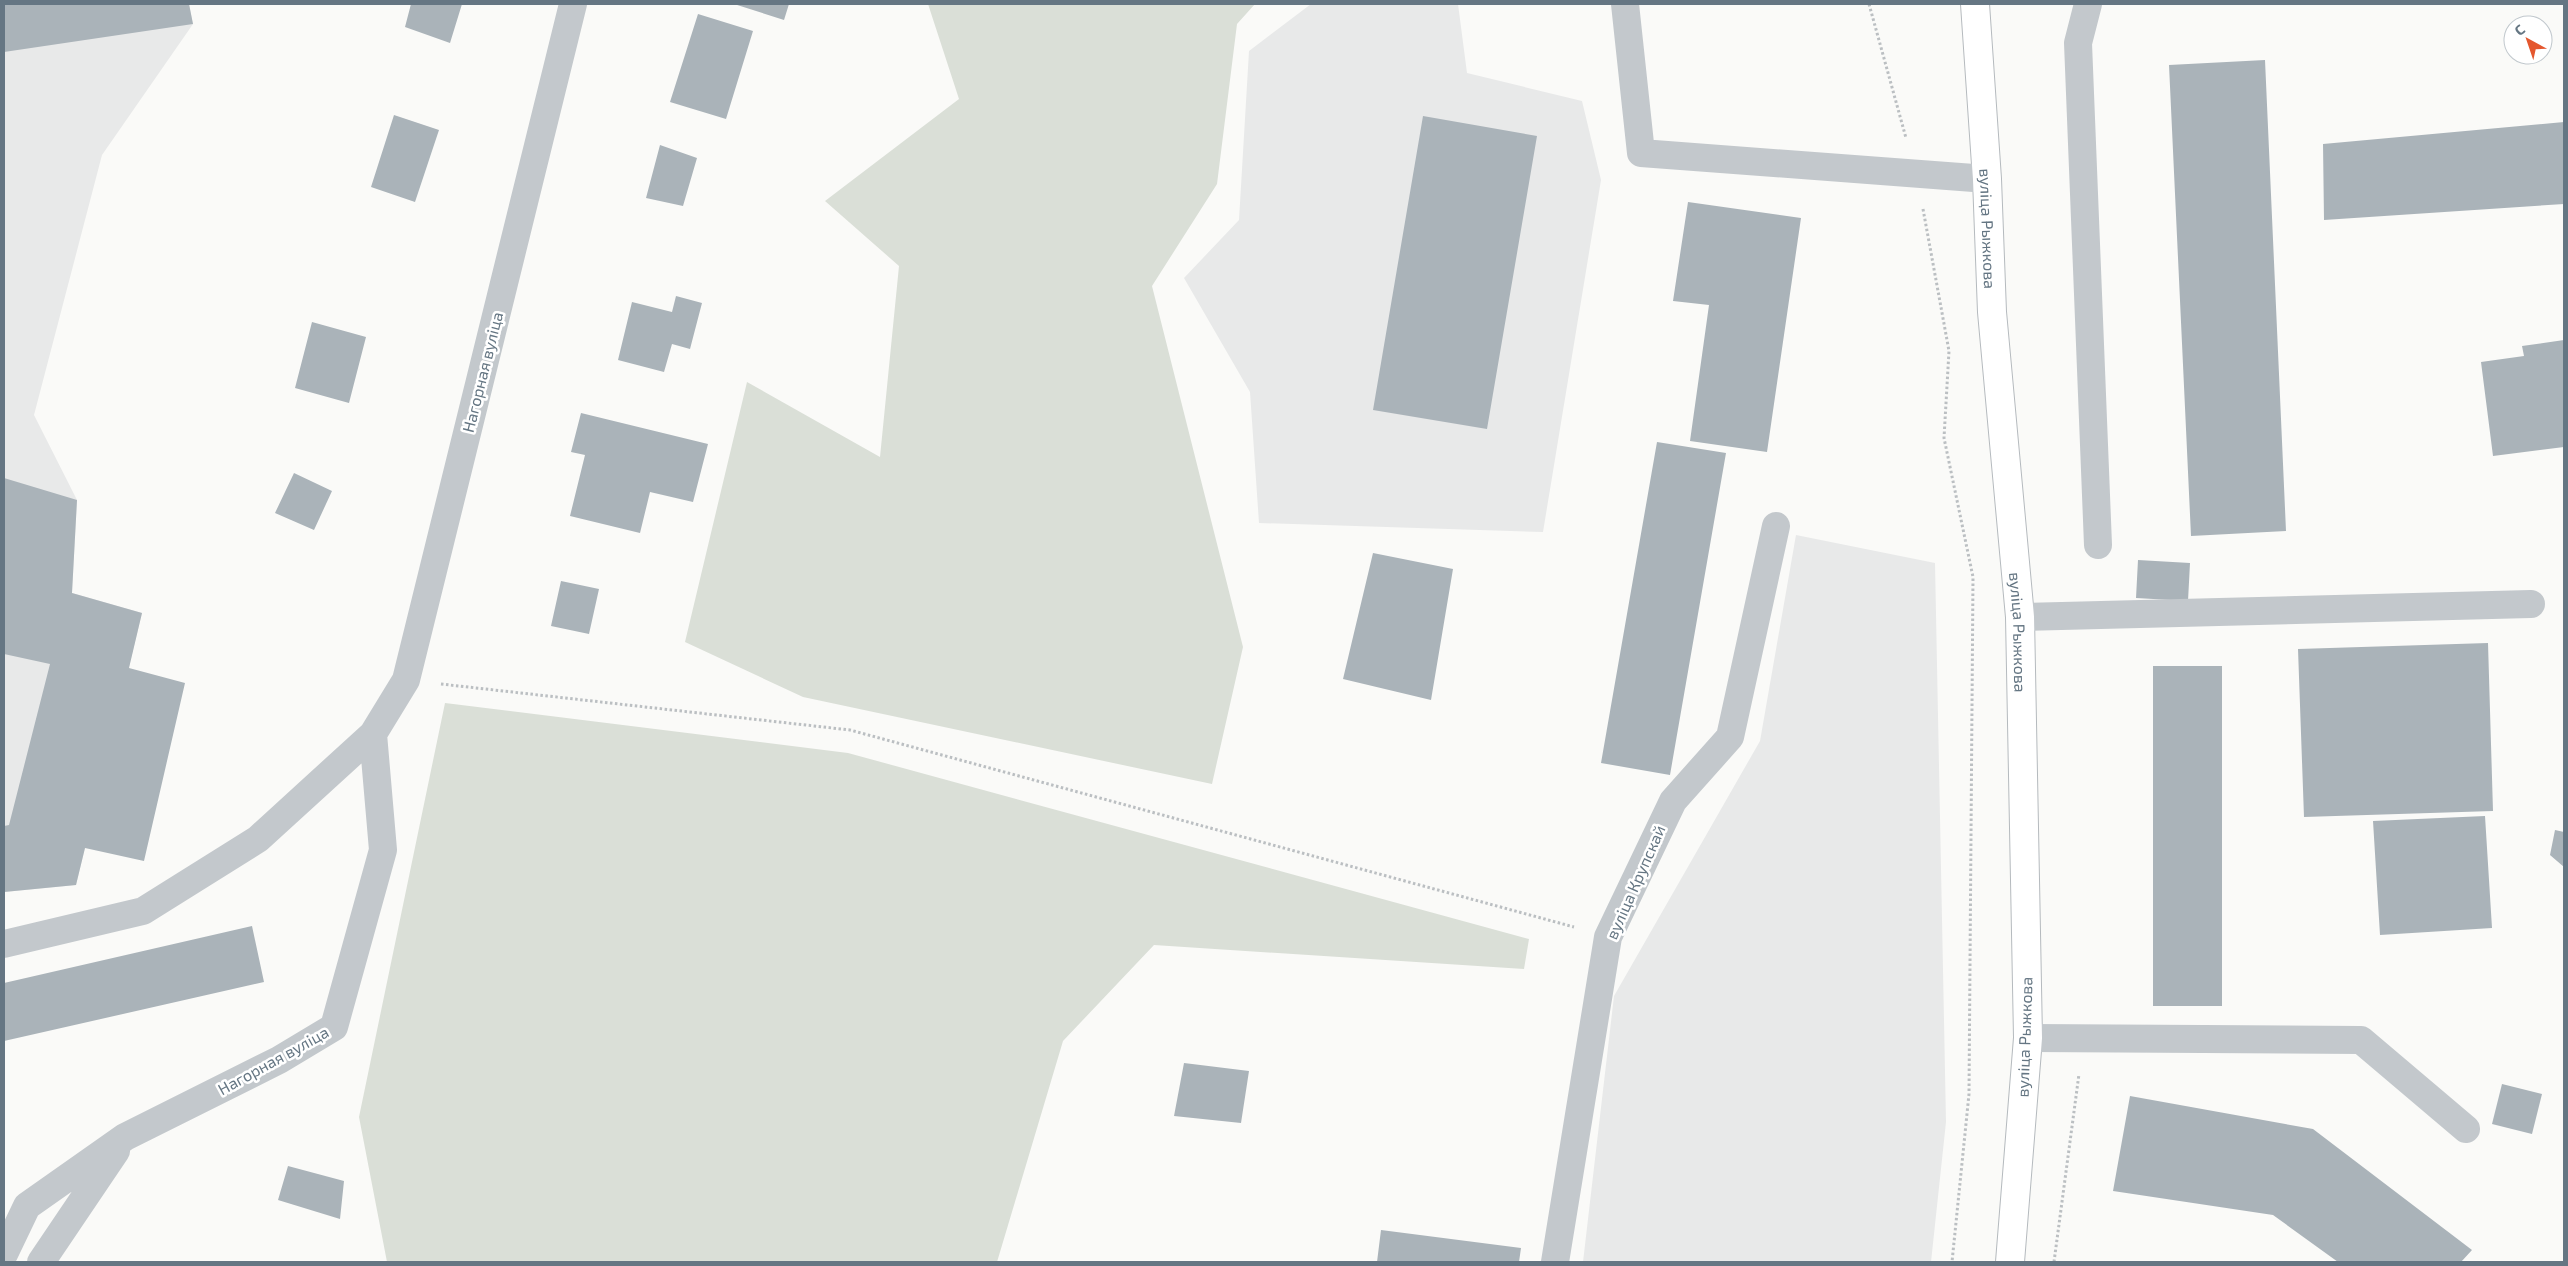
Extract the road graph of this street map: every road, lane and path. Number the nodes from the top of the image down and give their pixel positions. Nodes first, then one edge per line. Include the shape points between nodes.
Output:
1 (573, 4) edge
2 (1625, 4) edge
3 (1869, 4) edge
4 (1976, 4) edge
5 (2088, 4) edge
6 (1916, 174) junction
7 (1987, 179) junction
8 (1776, 526) dead end
9 (2098, 546) dead end
10 (2531, 604) dead end
11 (2020, 617) junction
12 (406, 680) junction
13 (373, 734) junction
14 (1608, 936) junction
15 (4, 944) edge
16 (2028, 1038) junction
17 (2083, 1038) junction
18 (2466, 1129) dead end
19 (125, 1137) junction
20 (4, 1254) edge
21 (41, 1262) edge
22 (1555, 1262) edge
23 (1952, 1262) edge
24 (2010, 1262) edge
25 (2054, 1262) edge

1 - 12 street, Нагорная вуліца
2 - 6 street via 1641,153
3 - 6 path
4 - 7 main road, вуліца Рыжкова
5 - 9 street via 2078,43
6 - 7 street
6 - 23 path via 1949,351 1944,438 1973,577 1970,1094
7 - 11 main road, вуліца Рыжкова via 1992,312
8 - 14 street, вуліца Крупскай via 1730,737 1673,801
10 - 11 street
11 - 16 main road, вуліца Рыжкова
12 - 13 street, Нагорная вуліца
12 - 14 path via 850,730
13 - 15 street, Нагорная вуліца via 258,839 142,911
13 - 19 street, Нагорная вуліца via 383,850 334,1027 279,1060
14 - 22 street, вуліца Крупскай
16 - 17 street
16 - 24 main road, вуліца Рыжкова
17 - 18 street via 2361,1040
17 - 25 path
19 - 20 street, Нагорная вуліца via 27,1206
19 - 21 street

